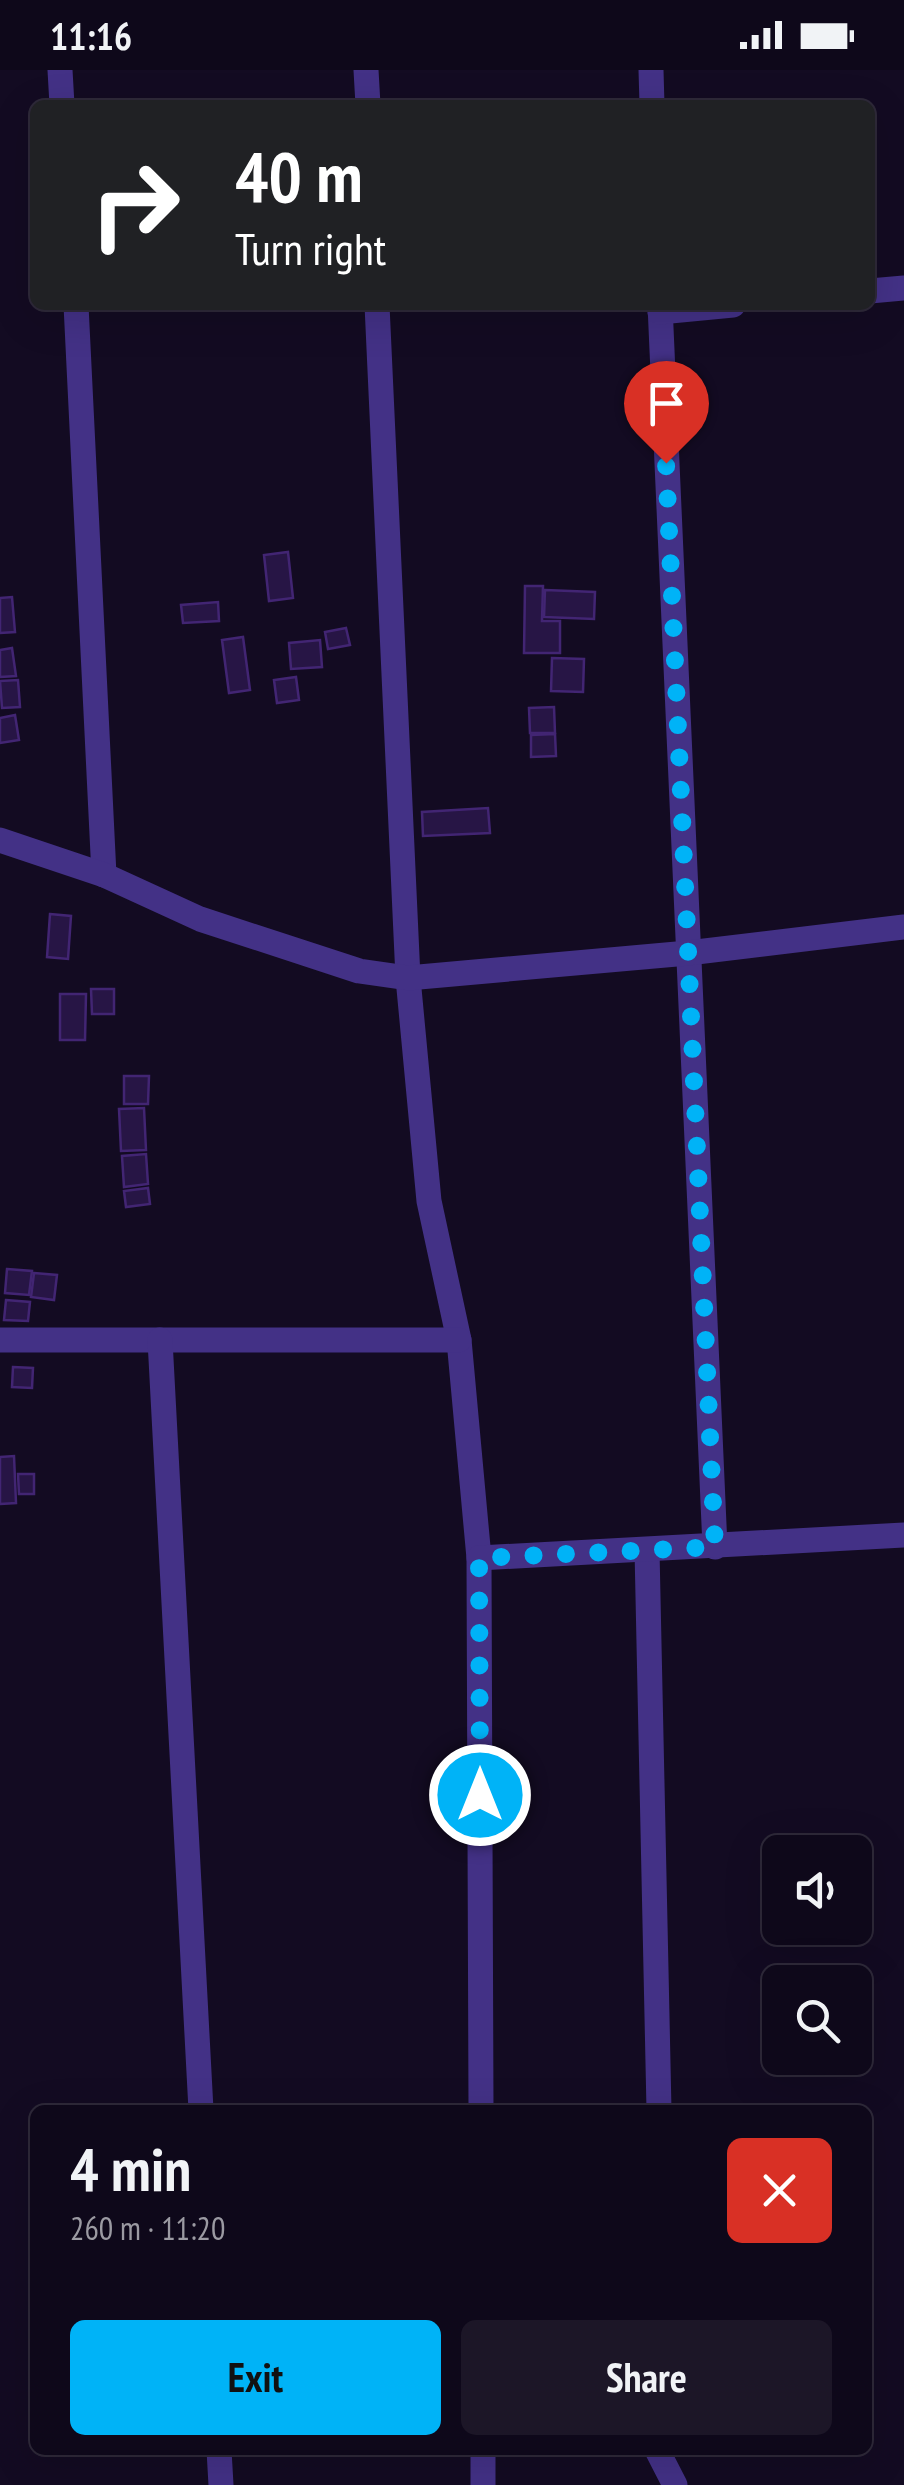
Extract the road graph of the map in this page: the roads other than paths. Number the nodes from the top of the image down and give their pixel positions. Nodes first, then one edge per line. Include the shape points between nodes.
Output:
1 (60, 70) edge
2 (366, 70) edge
3 (650, 70) edge
4 (62, 100) edge
5 (368, 100) edge
6 (652, 100) edge
7 (904, 288) edge
8 (875, 291) edge
9 (76, 310) edge
10 (377, 310) edge
11 (660, 310) edge
12 (0, 840) edge
13 (104, 875) junction
14 (904, 926) edge
15 (688, 953) junction
16 (408, 978) junction
17 (0, 1340) edge
18 (160, 1340) junction
19 (460, 1340) junction
20 (904, 1536) edge
21 (715, 1547) junction
22 (647, 1550) junction
23 (479, 1558) junction
24 (201, 2105) edge
25 (481, 2105) edge
26 (659, 2105) edge
27 (219, 2455) edge
28 (483, 2455) edge
29 (660, 2455) edge
30 (221, 2485) edge
31 (483, 2485) edge
32 (674, 2485) edge

1 - 4 street
2 - 5 street
3 - 6 street
7 - 8 street
9 - 13 street
10 - 16 street
11 - 15 street
12 - 13 street
13 - 16 street via 200,919 358,972
14 - 15 street
15 - 16 street
15 - 21 street
16 - 19 street via 429,1202
17 - 18 street
18 - 19 street
18 - 24 street
19 - 23 street
20 - 21 street
21 - 22 street
22 - 23 street
22 - 26 street
23 - 25 street
27 - 30 street
28 - 31 street
29 - 32 street

